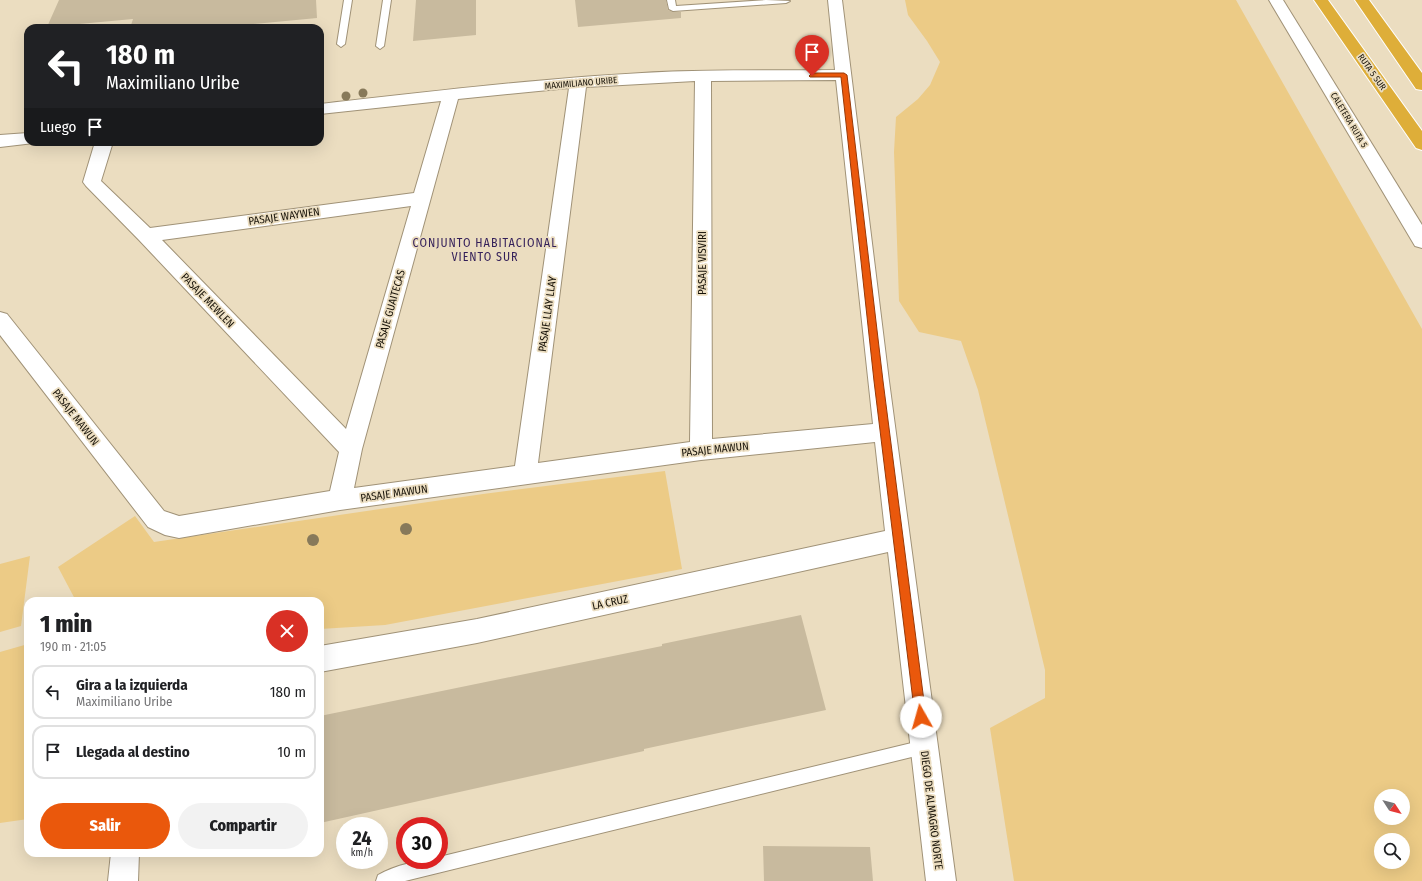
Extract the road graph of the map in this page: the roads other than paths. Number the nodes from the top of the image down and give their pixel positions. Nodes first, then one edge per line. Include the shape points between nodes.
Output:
1 (348, 0) edge
2 (387, 0) edge
3 (671, 0) edge
4 (835, 0) edge
5 (1276, 0) edge
6 (1321, 0) edge
7 (1362, 0) edge
8 (786, 1) edge
9 (341, 44) dead end
10 (380, 46) dead end
11 (844, 75) junction
12 (703, 76) junction
13 (578, 83) junction
14 (1422, 85) edge
15 (451, 95) junction
16 (324, 109) edge
17 (24, 139) edge
18 (0, 142) edge
19 (1422, 144) edge
20 (103, 146) edge
21 (422, 198) junction
22 (146, 235) junction
23 (1422, 241) edge
24 (0, 320) edge
25 (885, 432) junction
26 (351, 450) junction
27 (700, 450) junction
28 (525, 475) junction
29 (340, 500) junction
30 (898, 539) junction
31 (324, 658) edge
32 (924, 747) junction
33 (125, 857) edge
34 (123, 881) edge
35 (384, 881) edge
36 (941, 881) edge

1 - 9 lane
2 - 10 lane
3 - 8 lane via 673,9
4 - 11 street, DIEGO DE ALMAGRO NORTE
5 - 23 street, CALETERA RUTA 5
6 - 19 highway, RUTA 5 SUR
7 - 14 highway
11 - 12 street, MAXIMILIANO URIBE
11 - 25 street, DIEGO DE ALMAGRO NORTE
12 - 13 street, MAXIMILIANO URIBE
12 - 27 street, PASAJE VISVIRI
13 - 15 street, MAXIMILIANO URIBE
13 - 28 street, PASAJE LLAY LLAY
15 - 16 street, MAXIMILIANO URIBE
15 - 21 street, PASAJE GUAITECAS
17 - 18 street
20 - 22 street, PASAJE MEWLEN via 92,182
21 - 22 street, PASAJE WAYWEN
21 - 26 street, PASAJE GUAITECAS
22 - 26 street, PASAJE MEWLEN
24 - 29 street, PASAJE MAWUN via 156,519 165,524 179,527
25 - 27 street, PASAJE MAWUN
25 - 30 street, DIEGO DE ALMAGRO NORTE
26 - 29 street, PASAJE GUAITECAS
27 - 28 street, PASAJE MAWUN
28 - 29 street, PASAJE MAWUN
30 - 31 street, LA CRUZ via 477,631
30 - 32 street, DIEGO DE ALMAGRO NORTE
32 - 35 lane via 393,876
32 - 36 street, DIEGO DE ALMAGRO NORTE
33 - 34 street

